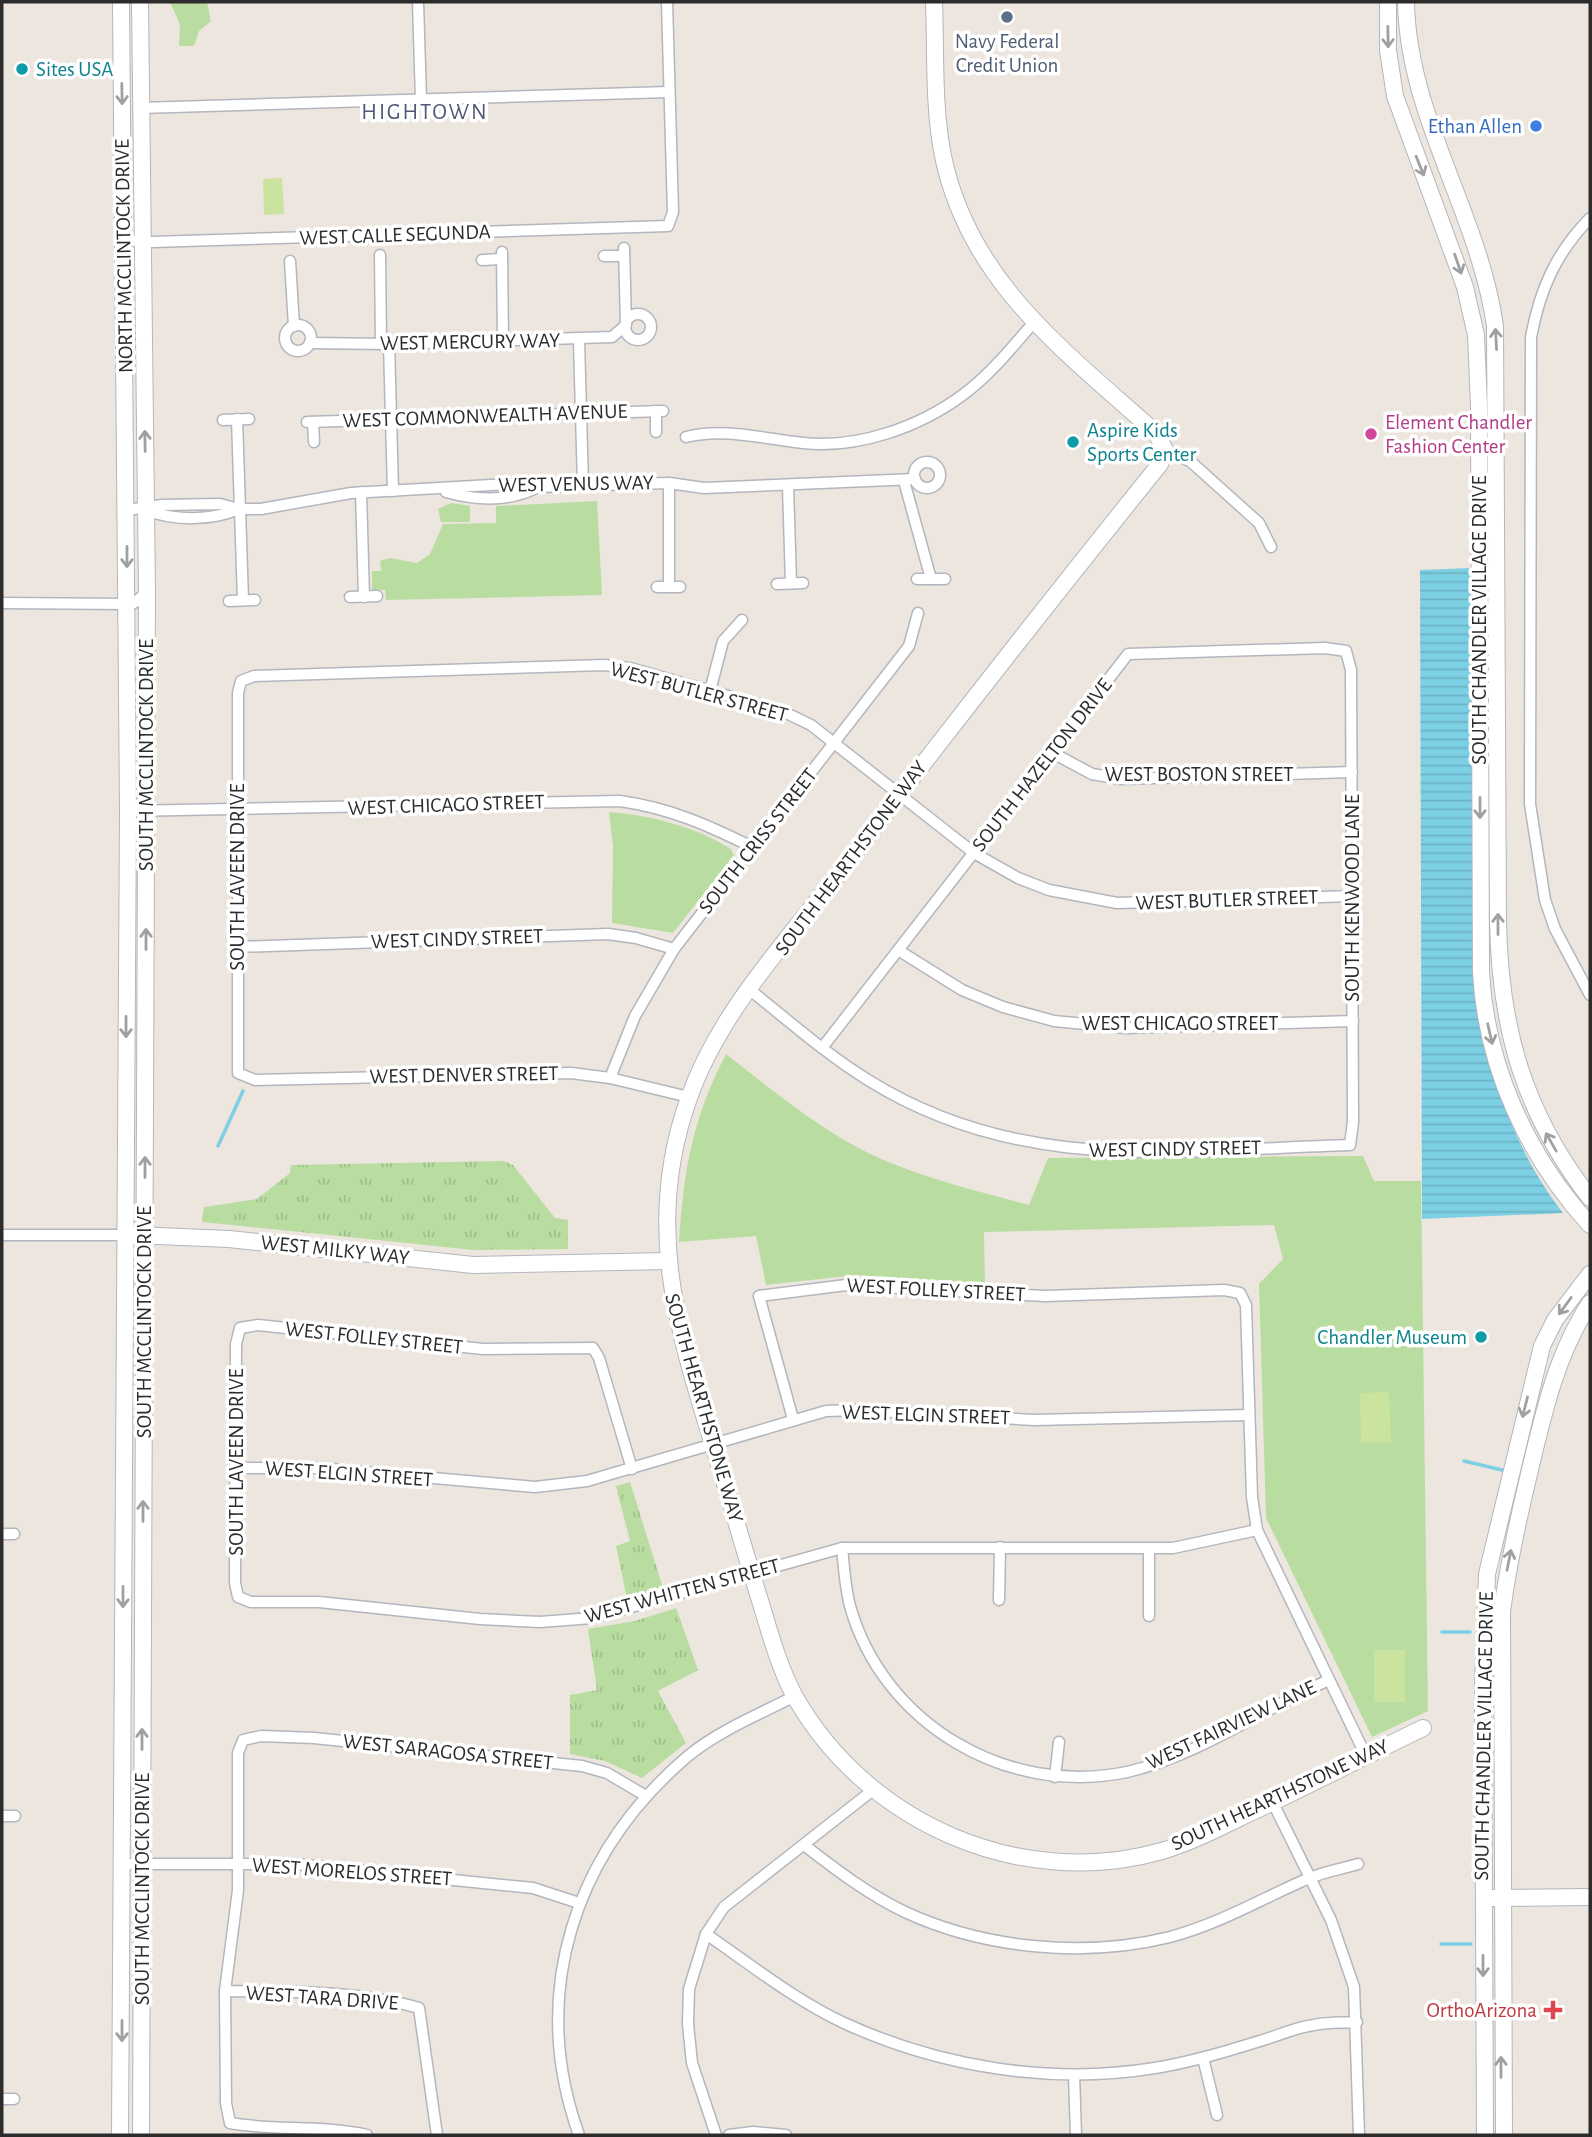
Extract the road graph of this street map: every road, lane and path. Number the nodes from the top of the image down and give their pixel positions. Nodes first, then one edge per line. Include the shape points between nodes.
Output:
1 (121, 2) edge
2 (140, 2) edge
3 (418, 2) edge
4 (667, 2) edge
5 (934, 2) edge
6 (1388, 2) edge
7 (1406, 2) edge
8 (1412, 63) junction
9 (1390, 72) junction
10 (669, 92) junction
11 (421, 100) junction
12 (140, 108) junction
13 (1590, 218) edge
14 (122, 240) junction
15 (142, 243) junction
16 (380, 255) dead end
17 (604, 256) dead end
18 (482, 260) dead end
19 (290, 261) dead end
20 (1035, 321) junction
21 (294, 326) junction
22 (579, 340) junction
23 (503, 342) junction
24 (310, 343) junction
25 (385, 344) junction
26 (581, 414) junction
27 (237, 419) junction
28 (249, 419) dead end
29 (391, 419) junction
30 (223, 420) dead end
31 (656, 432) dead end
32 (686, 438) dead end
33 (314, 442) dead end
34 (1165, 450) junction
35 (669, 483) junction
36 (583, 486) junction
37 (788, 486) junction
38 (393, 491) junction
39 (361, 492) junction
40 (209, 504) junction
41 (239, 509) junction
42 (127, 510) junction
43 (146, 510) junction
44 (209, 517) junction
45 (1271, 547) dead end
46 (917, 579) dead end
47 (931, 579) junction
48 (945, 579) dead end
49 (777, 584) dead end
50 (669, 587) dead end
51 (147, 593) junction
52 (377, 596) dead end
53 (350, 597) dead end
54 (364, 597) junction
55 (243, 600) junction
56 (255, 600) dead end
57 (229, 601) dead end
58 (2, 603) edge
59 (127, 604) junction
60 (918, 613) dead end
61 (742, 620) dead end
62 (1346, 651) joint
63 (241, 681) joint
64 (710, 691) junction
65 (834, 743) junction
66 (1051, 752) junction
67 (1352, 772) junction
68 (900, 794) junction
69 (128, 811) junction
70 (238, 811) junction
71 (146, 812) junction
72 (754, 848) junction
73 (974, 853) junction
74 (1354, 896) junction
75 (237, 947) junction
76 (674, 949) junction
77 (898, 950) junction
78 (750, 990) junction
79 (1590, 995) edge
80 (1353, 1021) junction
81 (821, 1048) junction
82 (238, 1073) joint
83 (610, 1078) junction
84 (689, 1097) junction
85 (1350, 1145) joint
86 (1590, 1198) edge
87 (1590, 1225) edge
88 (2, 1235) edge
89 (125, 1235) junction
90 (145, 1235) junction
91 (668, 1261) junction
92 (1590, 1274) edge
93 (1590, 1303) edge
94 (240, 1328) joint
95 (1249, 1415) junction
96 (793, 1419) junction
97 (713, 1444) junction
98 (236, 1468) junction
99 (632, 1469) junction
100 (1257, 1530) junction
101 (2, 1534) edge
102 (15, 1534) dead end
103 (1000, 1547) junction
104 (842, 1548) junction
105 (1149, 1549) junction
106 (751, 1573) junction
107 (238, 1597) joint
108 (999, 1601) dead end
109 (1149, 1616) dead end
110 (1329, 1680) junction
111 (795, 1696) junction
112 (1423, 1728) dead end
113 (1059, 1742) dead end
114 (1366, 1756) junction
115 (1055, 1777) junction
116 (873, 1790) junction
117 (646, 1796) junction
118 (1273, 1803) junction
119 (2, 1816) edge
120 (15, 1816) dead end
121 (804, 1844) junction
122 (122, 1864) junction
123 (141, 1864) junction
124 (239, 1864) junction
125 (1358, 1864) dead end
126 (1309, 1878) junction
127 (1590, 1897) edge
128 (1483, 1898) junction
129 (1501, 1898) junction
130 (579, 1903) junction
131 (706, 1934) junction
132 (225, 1991) junction
133 (1356, 2022) junction
134 (1203, 2059) junction
135 (1074, 2075) junction
136 (2, 2099) edge
137 (14, 2099) dead end
138 (1217, 2115) dead end
139 (120, 2135) edge
140 (141, 2135) edge
141 (366, 2135) edge
142 (437, 2135) edge
143 (579, 2135) edge
144 (716, 2135) edge
145 (729, 2135) edge
146 (786, 2135) edge
147 (1076, 2135) edge
148 (1359, 2135) edge
149 (1485, 2135) edge
150 (1504, 2135) edge

1 -> 14 street, NORTH MCCLINTOCK DRIVE
2 - 12 street, NORTH MCCLINTOCK DRIVE
3 - 11 street
4 - 10 street
5 - 20 street via 941,142 953,195 983,259
6 -> 9 street, SOUTH CHANDLER VILLAGE DRIVE
7 - 8 street, SOUTH CHANDLER VILLAGE DRIVE
8 - 9 street
86 -> 8 street, SOUTH CHANDLER VILLAGE DRIVE via 1552,1144 1530,1099 1513,1053 1502,996 1495,326 1485,273 1429,124
9 -> 87 street, SOUTH CHANDLER VILLAGE DRIVE via 1400,114 1459,267 1476,335 1484,1010 1499,1070 1521,1124 1558,1187
10 - 11 street
10 - 15 street, WEST CALLE SEGUNDA via 673,212 668,226
11 - 12 street
12 - 15 street, NORTH MCCLINTOCK DRIVE
13 - 79 street via 1556,259 1539,297 1531,337 1530,643 1530,804 1537,861 1555,929
14 - 15 street, WEST CALLE SEGUNDA
14 - 42 street, NORTH MCCLINTOCK DRIVE
43 -> 15 street, NORTH MCCLINTOCK DRIVE
16 - 25 street
17 - 22 street, WEST MERCURY WAY via 624,252 626,325 612,337
18 - 23 street via 502,256
19 - 21 street
20 - 32 street via 964,394 925,417 877,436 818,444 717,432
20 - 34 street via 1156,433
21 - 24 street via 306,328
21 - 24 street, WEST MERCURY WAY via 285,334 288,346 300,351
22 - 23 street, WEST MERCURY WAY
22 - 26 street
23 - 25 street, WEST MERCURY WAY
24 - 25 street, WEST MERCURY WAY
25 - 29 street
26 - 29 street, WEST COMMONWEALTH AVENUE
26 - 31 street, WEST COMMONWEALTH AVENUE via 659,411
26 - 36 street
27 - 28 street
27 - 30 street
27 - 41 street
29 - 33 street, WEST COMMONWEALTH AVENUE via 310,422
29 - 38 street
34 - 45 street via 1190,461 1259,523
34 - 68 street, SOUTH HEARTHSTONE WAY via 1160,464
35 - 36 street, WEST VENUS WAY
35 - 37 street, WEST VENUS WAY via 704,488
35 - 50 street
36 - 38 street, WEST VENUS WAY via 538,487 501,498 436,489
37 - 47 street, WEST VENUS WAY via 909,480
37 - 49 street via 797,583
38 - 39 street
39 - 41 street
39 - 54 street
40 - 41 street
40 - 43 street
40 - 44 street
41 - 44 street
41 - 55 street
42 - 43 street
42 -> 59 street, SOUTH MCCLINTOCK DRIVE
43 - 44 street via 163,517
43 - 51 street, SOUTH MCCLINTOCK DRIVE
46 - 47 street
47 - 48 street
51 - 59 street
51 - 71 street, SOUTH MCCLINTOCK DRIVE
52 - 54 street
53 - 54 street
55 - 56 street
55 - 57 street
58 - 59 street
59 - 69 street, SOUTH MCCLINTOCK DRIVE
60 - 65 street, SOUTH CRISS STREET via 909,646
61 - 64 street via 723,641
62 - 66 street, SOUTH HAZELTON DRIVE via 1128,654
62 - 67 street, SOUTH KENWOOD LANE via 1352,670
63 - 64 street, WEST BUTLER STREET via 254,676 604,665
63 - 70 street, SOUTH LAVEEN DRIVE
64 - 65 street, WEST BUTLER STREET via 784,712
65 - 68 street, WEST BUTLER STREET
65 - 72 street, SOUTH CRISS STREET
66 - 67 street, WEST BOSTON STREET via 1092,774 1121,779
66 - 73 street, SOUTH HAZELTON DRIVE
67 - 74 street, SOUTH KENWOOD LANE
68 - 73 street, WEST BUTLER STREET
68 - 78 street, SOUTH HEARTHSTONE WAY
69 - 71 street, WEST CHICAGO STREET
69 -> 89 street, SOUTH MCCLINTOCK DRIVE
70 - 71 street, WEST CHICAGO STREET
70 - 72 street, WEST CHICAGO STREET via 620,801 698,820
70 - 75 street, SOUTH LAVEEN DRIVE
90 -> 71 street, SOUTH MCCLINTOCK DRIVE
72 - 76 street, SOUTH CRISS STREET
73 - 74 street, WEST BUTLER STREET via 1018,878 1096,901
73 - 77 street, SOUTH HAZELTON DRIVE
74 - 80 street, SOUTH KENWOOD LANE
75 - 76 street, WEST CINDY STREET via 608,934
75 - 82 street, SOUTH LAVEEN DRIVE
76 - 83 street, SOUTH CRISS STREET via 635,1016
77 - 80 street, WEST CHICAGO STREET via 962,990 1054,1021 1126,1028
77 - 81 street, SOUTH HAZELTON DRIVE
78 - 81 street, WEST CINDY STREET
78 - 84 street, SOUTH HEARTHSTONE WAY via 721,1033
80 - 85 street, SOUTH KENWOOD LANE
81 - 85 street, WEST CINDY STREET via 892,1094 1008,1138 1060,1148 1130,1153
82 - 83 street, WEST DENVER STREET via 255,1080 533,1072
83 - 84 street, WEST DENVER STREET
84 - 91 street, SOUTH HEARTHSTONE WAY via 672,1171 666,1224
88 - 89 street, WEST MILKY WAY
89 - 90 street, WEST MILKY WAY
89 -> 122 street, SOUTH MCCLINTOCK DRIVE
90 - 91 street, WEST MILKY WAY via 217,1238 473,1265
123 -> 90 street, SOUTH MCCLINTOCK DRIVE
91 - 97 street, SOUTH HEARTHSTONE WAY via 680,1338
92 -> 128 street, SOUTH CHANDLER VILLAGE DRIVE via 1555,1320 1542,1346 1486,1574
129 -> 93 street, SOUTH CHANDLER VILLAGE DRIVE via 1501,1650 1507,1575 1546,1404 1564,1352
94 - 98 street, SOUTH LAVEEN DRIVE via 236,1344
94 - 99 street, WEST FOLLEY STREET via 258,1325 483,1349 593,1348
95 - 96 street, WEST ELGIN STREET via 1034,1420 857,1410
95 - 96 street, WEST FOLLEY STREET via 1246,1305 1240,1293 1045,1296 846,1285 760,1296
95 - 100 street
96 - 97 street, WEST ELGIN STREET
97 - 99 street, WEST ELGIN STREET
97 - 106 street, SOUTH HEARTHSTONE WAY
98 - 99 street, WEST ELGIN STREET via 320,1468 535,1487 587,1481
98 - 107 street, SOUTH LAVEEN DRIVE
100 - 105 street, WEST WHITTEN STREET via 1196,1546
100 - 110 street
101 - 102 street
103 - 104 street, WEST WHITTEN STREET
103 - 105 street, WEST WHITTEN STREET
103 - 108 street
104 - 106 street, WEST WHITTEN STREET
104 - 115 street, WEST FAIRVIEW LANE via 850,1607 868,1650 888,1683 921,1720 958,1747
105 - 109 street
106 - 107 street, WEST WHITTEN STREET via 592,1618 540,1622 319,1602 251,1602
106 - 111 street, SOUTH HEARTHSTONE WAY
110 - 114 street
110 - 115 street, WEST FAIRVIEW LANE via 1159,1762 1094,1777
111 - 116 street, SOUTH HEARTHSTONE WAY via 822,1736
111 - 117 street via 690,1754
112 - 114 street, SOUTH HEARTHSTONE WAY
113 - 115 street
114 - 118 street, SOUTH HEARTHSTONE WAY
116 - 118 street, SOUTH HEARTHSTONE WAY via 956,1839 1013,1856 1060,1861 1110,1860 1160,1851
116 - 121 street
117 - 124 street, WEST SARAGOSA STREET via 607,1773 582,1766 261,1736 243,1740 238,1753
117 - 130 street via 599,1862
118 - 126 street
119 - 120 street
121 - 126 street via 840,1873 904,1912 955,1931 1019,1945 1091,1947 1170,1936 1232,1916
121 - 131 street via 724,1906
122 - 123 street, WEST MORELOS STREET
122 -> 139 street, SOUTH MCCLINTOCK DRIVE
123 - 124 street, WEST MORELOS STREET
123 - 140 street, SOUTH MCCLINTOCK DRIVE
124 - 130 street, WEST MORELOS STREET via 295,1864 533,1888
124 - 132 street
125 - 126 street
126 - 133 street via 1345,1956 1354,1987
127 - 129 street
128 - 129 street
128 -> 149 street, SOUTH CHANDLER VILLAGE DRIVE
150 -> 129 street, SOUTH CHANDLER VILLAGE DRIVE
130 - 143 street via 566,1945 558,2027 561,2064
131 - 135 street via 788,1991 844,2022 900,2045 1008,2070
131 - 144 street via 689,1989 688,2024 692,2063
132 - 141 street via 230,2123
132 - 142 street, WEST TARA DRIVE via 304,1992 419,2008
133 - 134 street via 1313,2025
133 - 148 street
134 - 135 street
134 - 138 street
135 - 147 street
136 - 137 street
145 - 146 street

